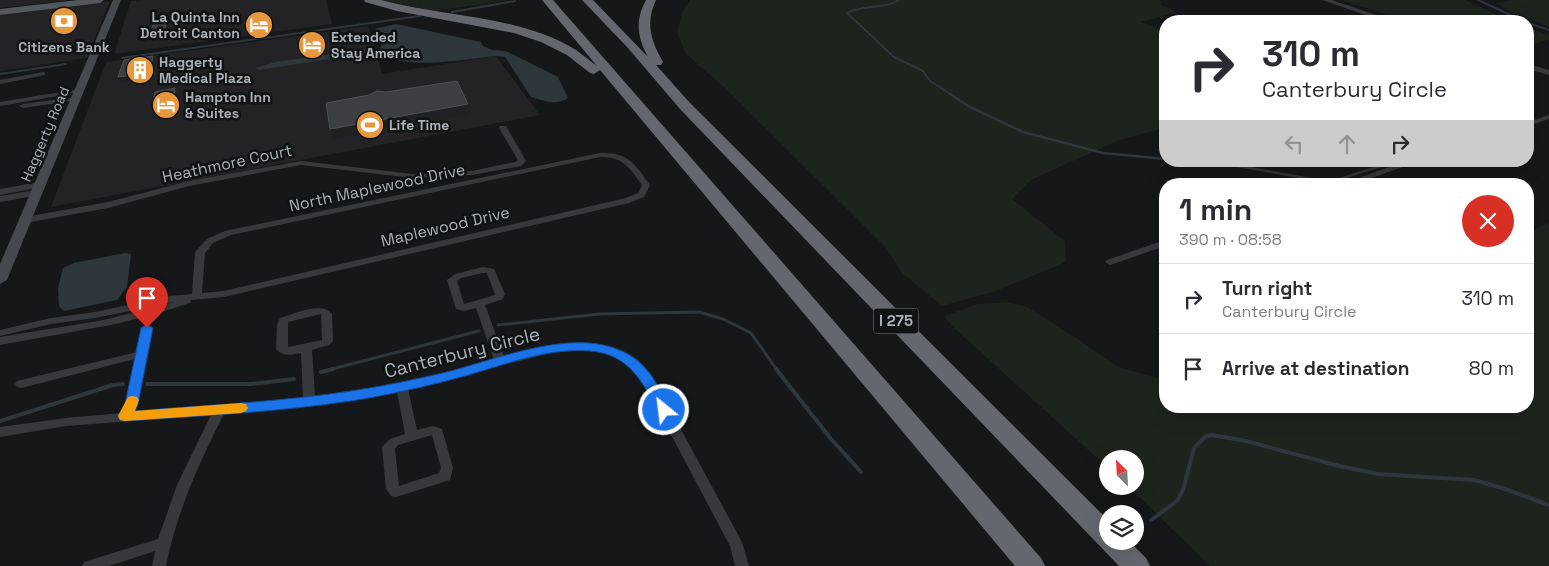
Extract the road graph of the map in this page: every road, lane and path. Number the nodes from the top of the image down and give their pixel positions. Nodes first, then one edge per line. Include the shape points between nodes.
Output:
1 (100, 0) edge
2 (117, 0) edge
3 (369, 0) edge
4 (547, 0) edge
5 (587, 0) edge
6 (651, 0) edge
7 (1325, 0) edge
8 (0, 12) edge
9 (1371, 15) edge
10 (1534, 68) edge
11 (1549, 73) edge
12 (43, 74) dead end
13 (0, 82) edge
14 (77, 95) junction
15 (0, 104) edge
16 (685, 106) junction
17 (0, 109) edge
18 (1549, 118) edge
19 (1534, 122) edge
20 (651, 123) junction
21 (503, 128) dead end
22 (612, 155) joint
23 (1397, 167) edge
24 (1364, 178) edge
25 (38, 189) junction
26 (0, 192) edge
27 (0, 199) edge
28 (23, 223) junction
29 (1159, 244) edge
30 (1110, 262) dead end
31 (1, 274) edge
32 (196, 297) junction
33 (480, 304) junction
34 (147, 328) dead end
35 (0, 333) edge
36 (0, 341) edge
37 (306, 349) junction
38 (142, 354) junction
39 (500, 362) junction
40 (21, 384) dead end
41 (402, 387) junction
42 (309, 402) junction
43 (220, 409) junction
44 (125, 416) junction
45 (0, 432) edge
46 (412, 436) junction
47 (1099, 528) edge
48 (163, 543) junction
49 (1121, 550) edge
50 (89, 566) edge
51 (159, 566) edge
52 (742, 566) edge
53 (1031, 566) edge
54 (1136, 566) edge

1 - 8 main road
2 - 14 main road, Haggerty Road
3 - 20 highway via 521,32 553,42 580,56 631,113
4 - 20 highway
5 - 16 highway, I 275
6 - 16 highway via 643,16 644,38 658,63 684,94
7 - 9 street
10 - 11 street
12 - 13 street
14 - 15 street
14 - 17 street
14 - 25 main road, Haggerty Road
16 - 47 highway, I 275
18 - 19 street
20 - 53 highway
21 - 28 street, Heathmore Court via 522,161 518,164 472,173 413,176 301,163 189,184 108,205 94,212
22 - 32 street, North Maplewood Drive via 220,236 204,245 200,252
22 - 32 street, Maplewood Drive via 626,160 646,185 641,195 232,292
23 - 24 street
25 - 26 street
25 - 27 street
25 - 28 main road, Haggerty Road
28 - 31 main road, Haggerty Road
29 - 30 street
32 - 35 street, Maplewood Drive via 170,299
32 - 36 street, Maplewood Drive via 92,326 45,331
33 - 33 street via 499,297 491,272 483,270 452,280 460,307
33 - 39 street
34 - 38 street
37 - 37 street via 328,341 326,312 287,318 282,322 282,349 288,352
37 - 42 street
38 - 40 street
38 - 44 street via 132,404
39 - 41 street, Canterbury Circle
39 - 52 street, Canterbury Circle via 577,346 616,352 637,365 738,546
41 - 42 street, Canterbury Circle
41 - 46 street
42 - 43 street, Canterbury Circle
43 - 44 street, Canterbury Circle
43 - 48 street via 187,475
44 - 45 street, Canterbury Circle
46 - 46 street via 432,430 438,432 446,472 442,478 396,492 388,447
48 - 50 street
48 - 51 street
49 - 54 highway

